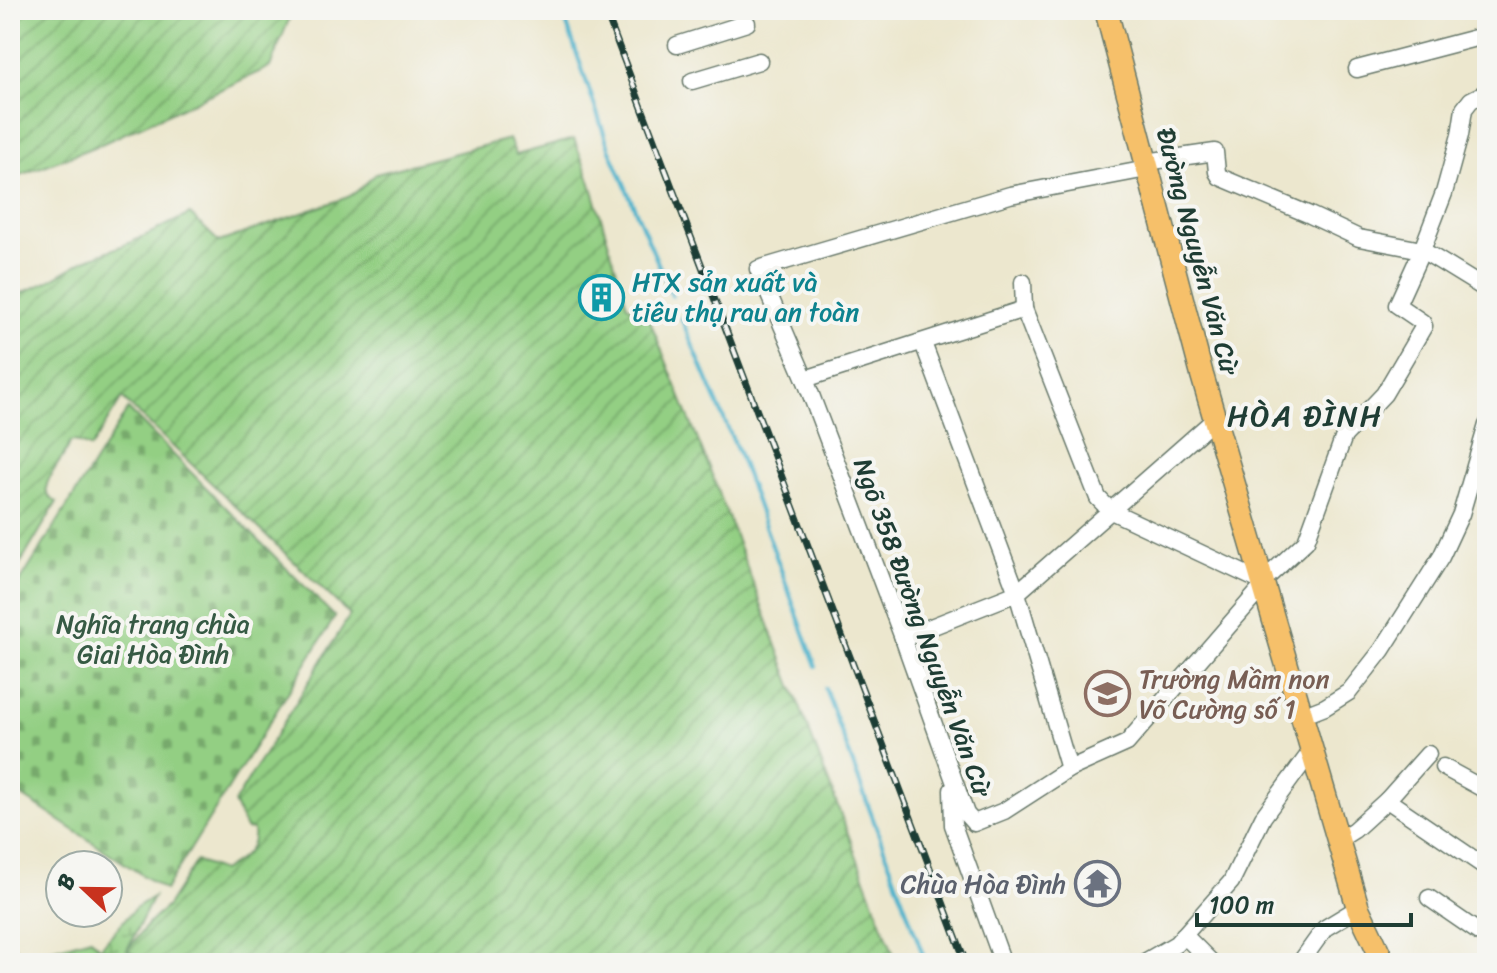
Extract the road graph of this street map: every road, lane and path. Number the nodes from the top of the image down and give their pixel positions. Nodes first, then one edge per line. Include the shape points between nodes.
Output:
1 (1106, 10) edge
2 (747, 23) dead end
3 (1487, 35) edge
4 (677, 45) dead end
5 (759, 61) dead end
6 (1357, 69) dead end
7 (692, 81) dead end
8 (1487, 92) edge
9 (1147, 166) junction
10 (1422, 250) junction
11 (1023, 282) dead end
12 (1487, 290) edge
13 (1024, 309) junction
14 (923, 343) junction
15 (805, 379) junction
16 (1215, 419) junction
17 (1487, 425) edge
18 (1111, 511) junction
19 (1263, 583) junction
20 (1017, 593) junction
21 (903, 638) junction
22 (1302, 716) junction
23 (1312, 750) junction
24 (1428, 754) dead end
25 (1443, 767) dead end
26 (1069, 769) junction
27 (951, 774) junction
28 (1487, 791) edge
29 (1387, 800) junction
30 (1338, 840) junction
31 (1487, 868) edge
32 (1429, 898) dead end
33 (1358, 908) junction
34 (1184, 935) junction
35 (1487, 938) edge
36 (1003, 963) edge
37 (1143, 963) edge
38 (1212, 963) edge
39 (1300, 963) edge
40 (1384, 963) edge

1 - 9 main road, Đường Nguyễn Văn Cừ
2 - 4 street
3 - 6 street
5 - 7 street
8 - 10 street via 1464,109 1444,193
9 - 10 street via 1215,152 1220,177 1235,185 1359,238
9 - 15 street, Ngõ 358 Đường Nguyễn Văn Cừ via 1010,195 758,269
9 - 16 main road, Đường Nguyễn Văn Cừ
10 - 12 street
10 - 19 street, Ngõ 358 Đường Nguyễn Văn Cừ via 1397,305 1422,322 1421,333 1384,394 1344,436 1306,541
11 - 13 street
13 - 14 street
13 - 18 street via 1098,498
14 - 15 street
14 - 20 street
15 - 21 street, Ngõ 358 Đường Nguyễn Văn Cừ
16 - 18 street
16 - 19 main road, Đường Nguyễn Văn Cừ
17 - 22 street via 1461,514 1410,606 1349,692
18 - 19 street
18 - 20 street
19 - 22 main road, Đường Nguyễn Văn Cừ
19 - 26 street, Ngõ 358 Đường Nguyễn Văn Cừ via 1127,743
20 - 21 street
20 - 26 street
21 - 27 street, Ngõ 358 Đường Nguyễn Văn Cừ
22 - 23 main road, Đường Nguyễn Văn Cừ
23 - 30 main road, Đường Nguyễn Văn Cừ
23 - 34 street via 1263,817 1231,882
24 - 29 street
25 - 28 street
26 - 27 street, Ngõ 358 Đường Nguyễn Văn Cừ via 978,823 966,814
27 - 36 street via 953,825
29 - 30 street
29 - 31 street
30 - 33 main road, Đường Nguyễn Văn Cừ
32 - 35 street
33 - 39 street via 1325,928
33 - 40 main road, Đường Nguyễn Văn Cừ
34 - 37 street
34 - 38 street

